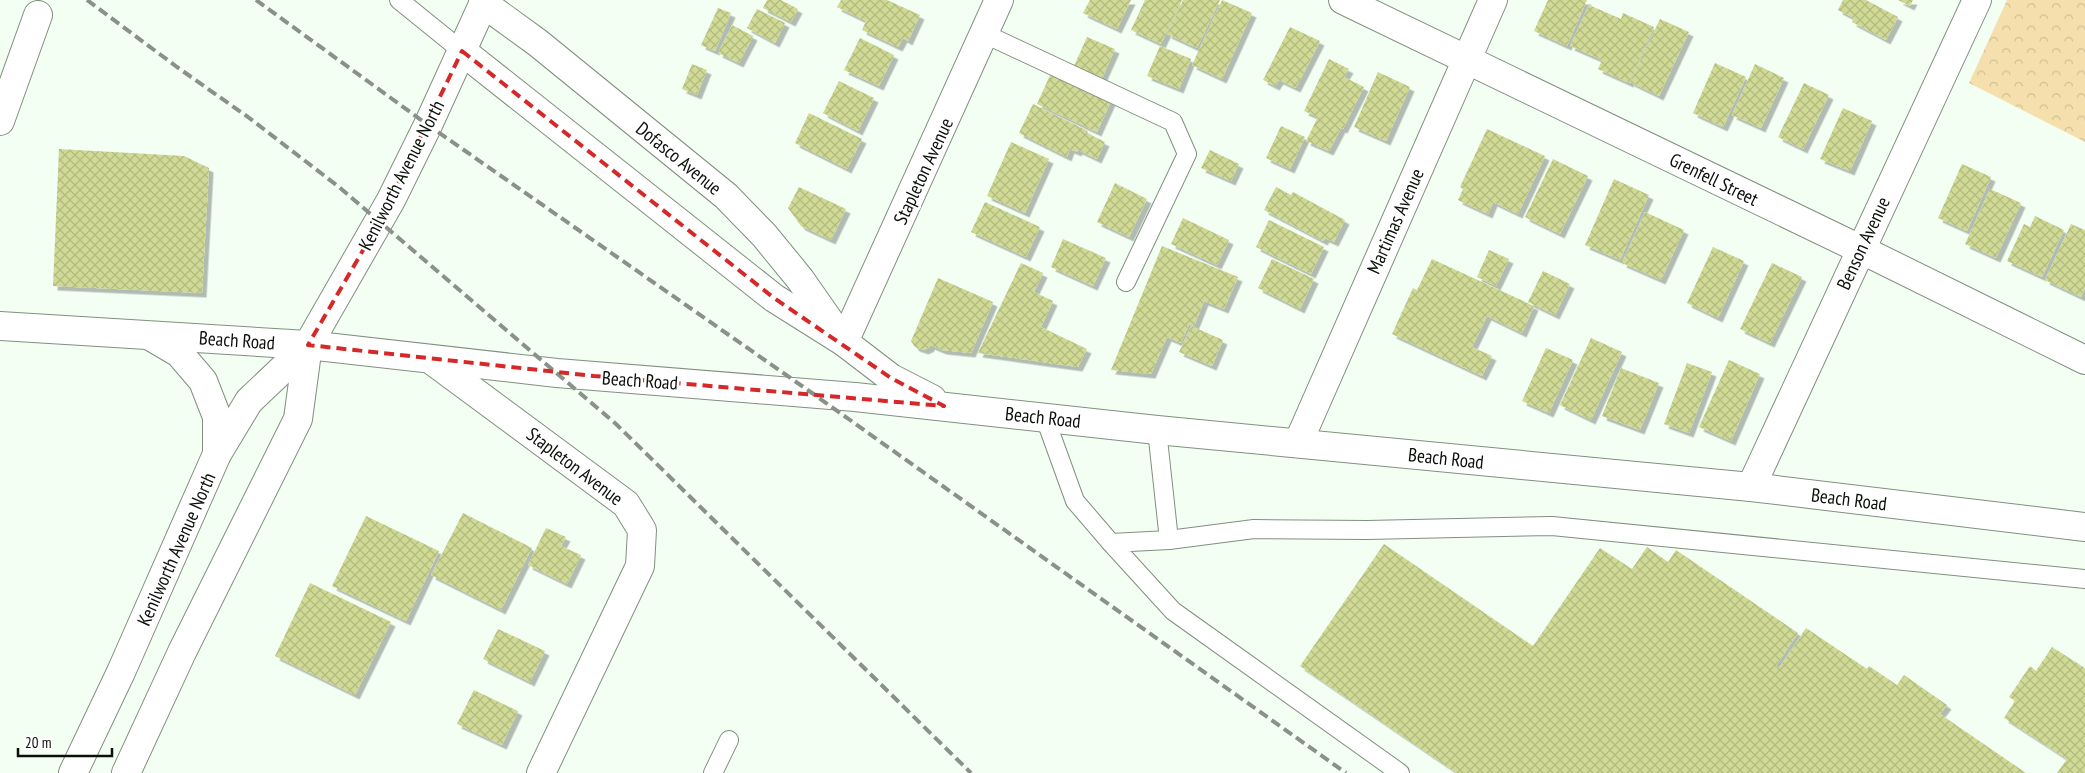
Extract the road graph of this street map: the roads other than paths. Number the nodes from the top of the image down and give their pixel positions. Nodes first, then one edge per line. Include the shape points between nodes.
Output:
1 (399, 0) edge
2 (999, 0) edge
3 (1343, 0) edge
4 (1494, 0) edge
5 (1977, 0) edge
6 (482, 1) edge
7 (38, 15) dead end
8 (985, 34) junction
9 (462, 52) junction
10 (1466, 60) junction
11 (0, 121) edge
12 (1860, 249) junction
13 (1126, 282) dead end
14 (0, 326) edge
15 (146, 334) junction
16 (844, 342) junction
17 (308, 345) junction
18 (430, 359) junction
19 (2085, 360) edge
20 (944, 406) junction
21 (1046, 418) junction
22 (1157, 430) junction
23 (1298, 443) junction
24 (218, 454) junction
25 (1751, 487) junction
26 (2085, 528) edge
27 (1169, 540) junction
28 (1111, 543) junction
29 (2085, 578) edge
30 (729, 740) dead end
31 (73, 773) edge
32 (126, 773) edge
33 (541, 773) edge
34 (713, 773) edge
35 (1400, 773) edge

1 - 9 lane
2 - 8 street, Stapleton Avenue
3 - 10 street, Grenfell Street
4 - 10 street, Martimas Avenue
5 - 12 street, Benson Avenue
6 - 9 street, Kenilworth Avenue North
6 - 16 street, Dofasco Avenue via 726,196 800,279
7 - 11 street
8 - 13 lane via 1173,122 1186,154
8 - 16 street, Stapleton Avenue
9 - 16 street, Dofasco Avenue via 774,298
9 - 17 street, Kenilworth Avenue North via 380,221
10 - 12 street, Grenfell Street
10 - 23 street, Martimas Avenue
12 - 19 street, Grenfell Street
12 - 25 street, Benson Avenue
14 - 15 street, Beach Road
15 - 17 street, Beach Road
15 - 24 street via 179,353 203,381 217,417
16 - 20 street, Dofasco Avenue via 891,378
17 - 18 street, Beach Road
17 - 24 street, Kenilworth Avenue North via 249,401
17 - 32 street, Kenilworth Avenue North via 298,419 182,652
18 - 20 street, Beach Road
18 - 33 street, Stapleton Avenue via 626,504 642,530 640,566
20 - 21 street, Beach Road
21 - 22 street, Beach Road
21 - 28 lane via 1075,501
22 - 23 street, Beach Road
22 - 27 lane
23 - 25 street, Beach Road
24 - 31 street, Kenilworth Avenue North
25 - 26 street, Beach Road
27 - 28 lane
27 - 29 lane via 1254,529 1552,526
28 - 35 lane via 1173,611
30 - 34 lane

